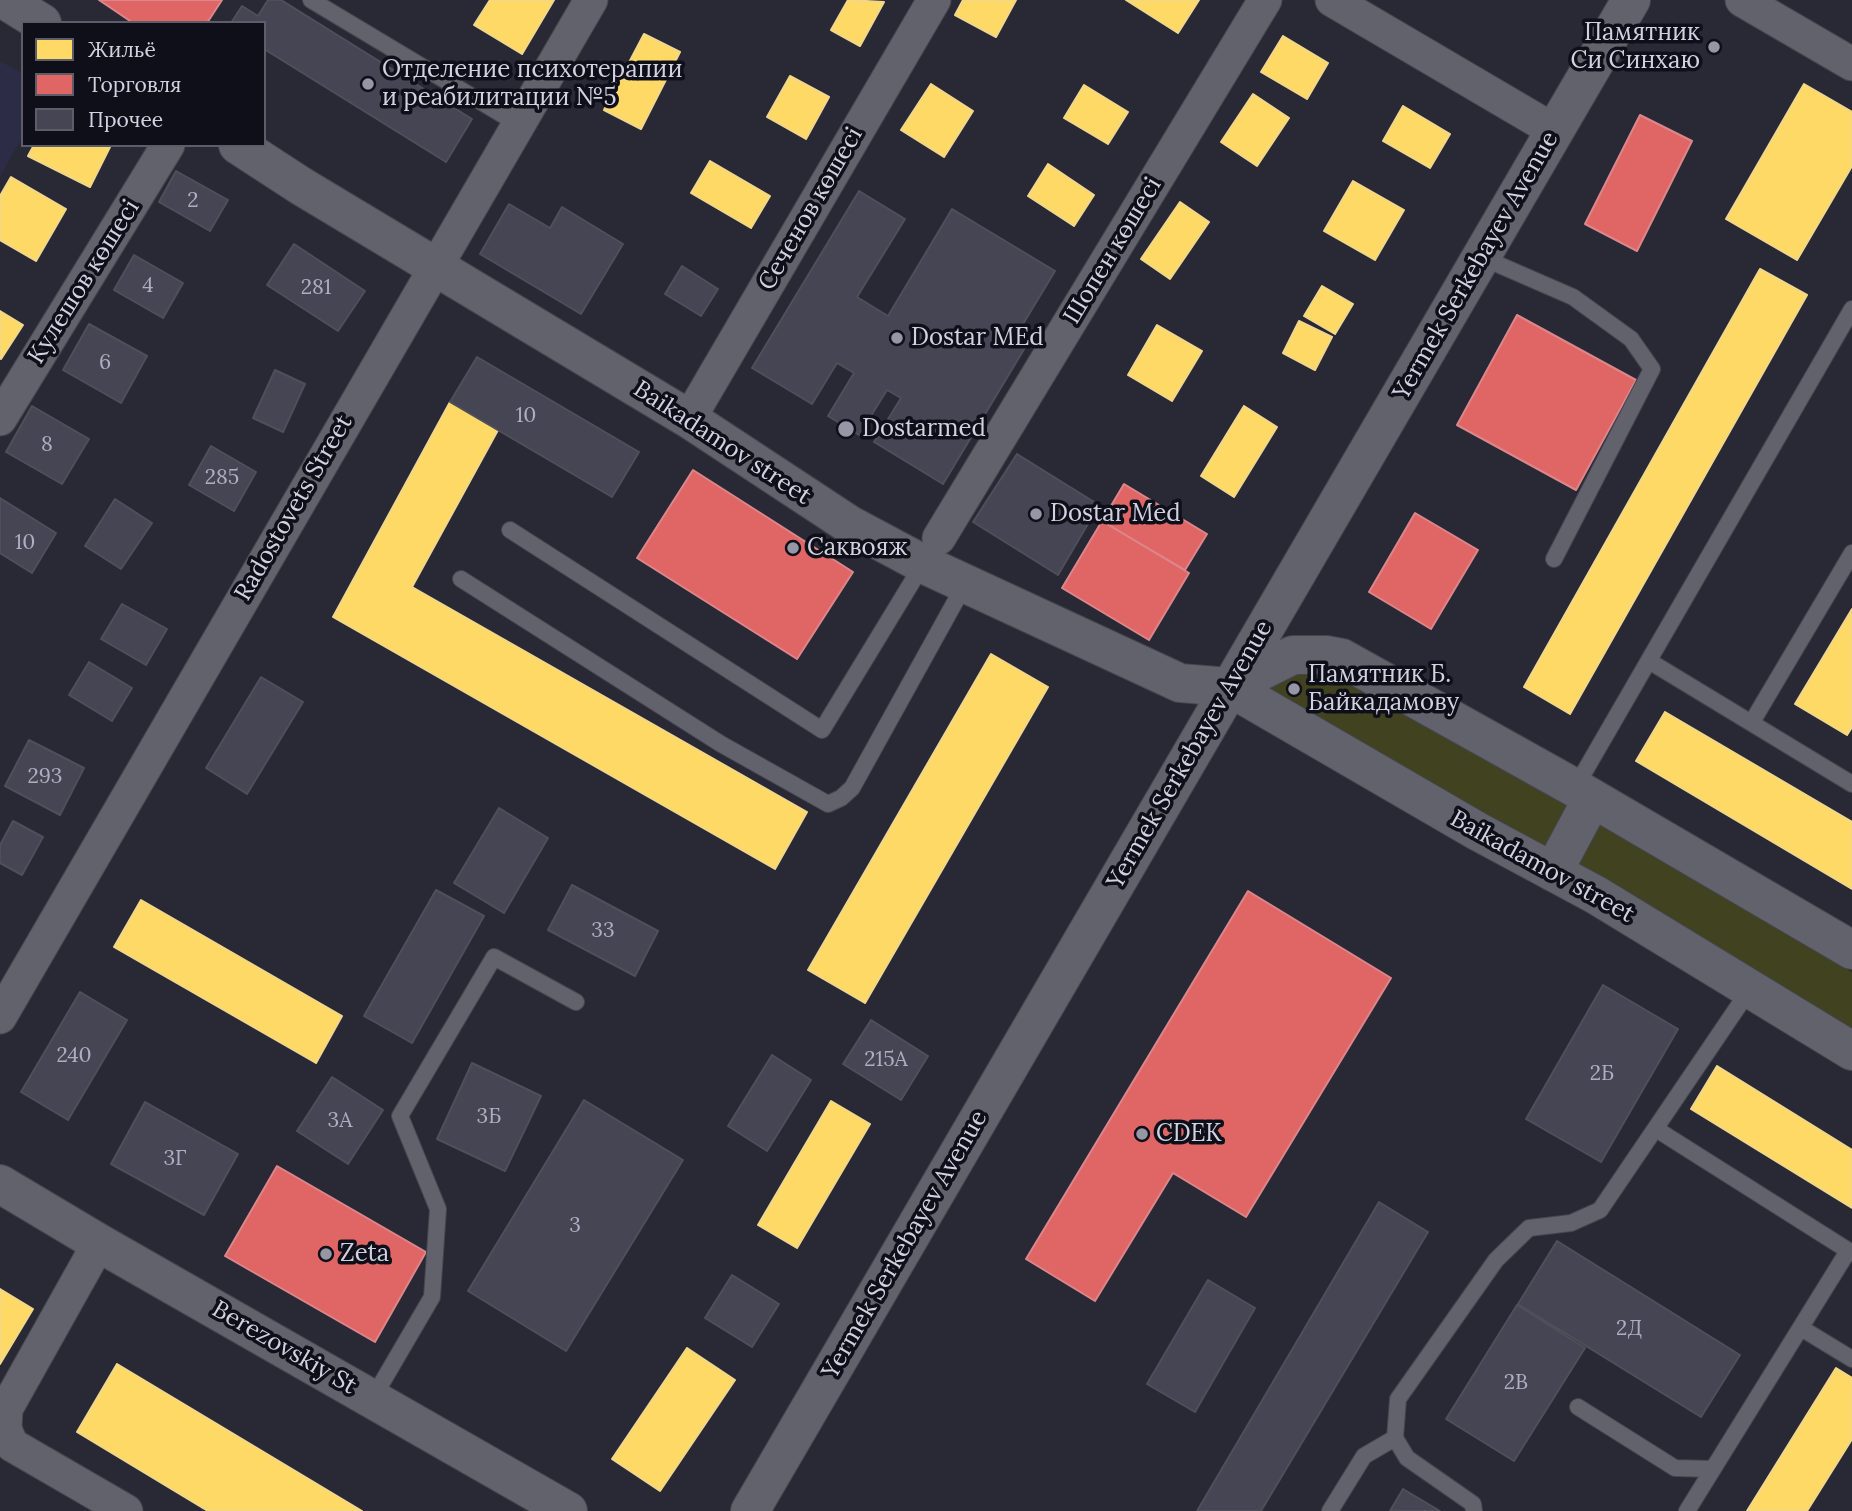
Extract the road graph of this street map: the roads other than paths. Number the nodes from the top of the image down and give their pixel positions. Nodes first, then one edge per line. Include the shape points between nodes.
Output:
1 (5, 0) edge
2 (311, 0) edge
3 (591, 0) edge
4 (934, 0) edge
5 (1265, 0) edge
6 (1332, 0) edge
7 (1631, 0) edge
8 (1742, 0) edge
9 (39, 21) edge
10 (1852, 64) edge
11 (518, 124) junction
12 (1555, 131) junction
13 (167, 147) edge
14 (242, 147) edge
15 (1481, 257) junction
16 (434, 266) junction
17 (1852, 309) edge
18 (0, 419) edge
19 (689, 419) junction
20 (510, 530) dead end
21 (931, 551) junction
22 (1852, 553) edge
23 (1554, 559) dead end
24 (461, 579) dead end
25 (965, 584) junction
26 (1649, 661) junction
27 (1230, 688) junction
28 (1752, 722) junction
29 (1852, 784) edge
30 (1583, 793) junction
31 (1553, 872) junction
32 (1852, 950) edge
33 (1750, 989) junction
34 (576, 1002) dead end
35 (0, 1017) edge
36 (1852, 1051) edge
37 (1656, 1129) junction
38 (0, 1184) edge
39 (99, 1243) junction
40 (1850, 1252) edge
41 (1801, 1328) junction
42 (1852, 1359) edge
43 (373, 1398) junction
44 (1578, 1406) dead end
45 (1395, 1438) junction
46 (1713, 1469) junction
47 (126, 1511) edge
48 (568, 1511) edge
49 (750, 1511) edge
50 (1330, 1511) edge
51 (1474, 1511) edge
52 (1687, 1511) edge

1 - 9 street
2 - 11 lane
3 - 11 street, Radostovets Street
4 - 19 street, Сеченов көшесі
5 - 21 street, Шопен көшесі
6 - 12 street
7 - 12 street, Yermek Serkebayev Avenue
8 - 10 street
11 - 16 street, Radostovets Street
12 - 15 street, Yermek Serkebayev Avenue
13 - 18 street, Кулешов көшесі
14 - 16 street, Baikadamov street
15 - 23 lane via 1573,297 1631,339 1652,369
15 - 27 street, Yermek Serkebayev Avenue
16 - 19 street, Baikadamov street
16 - 35 street, Radostovets Street
17 - 26 lane
19 - 21 street, Baikadamov street via 850,525
20 - 21 lane via 822,730
21 - 25 street, Baikadamov street
22 - 28 lane
24 - 25 lane via 721,744 828,804 852,788
25 - 27 street, Baikadamov street via 1180,683
26 - 28 lane
26 - 30 lane
27 - 30 street via 1293,655 1342,659
27 - 31 street, Baikadamov street
27 - 49 street, Yermek Serkebayev Avenue
28 - 29 lane
30 - 31 street
30 - 32 street
31 - 33 street, Baikadamov street
33 - 36 street, Baikadamov street
33 - 37 lane
34 - 43 lane via 494,957 400,1116 438,1209 432,1297
37 - 40 lane
37 - 45 lane via 1600,1210 1571,1223 1529,1228 1496,1260 1398,1399
38 - 39 street, Berezovskiy St
39 - 43 street, Berezovskiy St
39 - 47 street via 6,1409 5,1429 12,1445
40 - 41 lane
41 - 42 lane
41 - 46 lane
43 - 48 street, Berezovskiy St
44 - 46 lane via 1675,1468
45 - 50 lane via 1364,1456
45 - 51 lane via 1407,1458 1473,1504
46 - 52 lane

